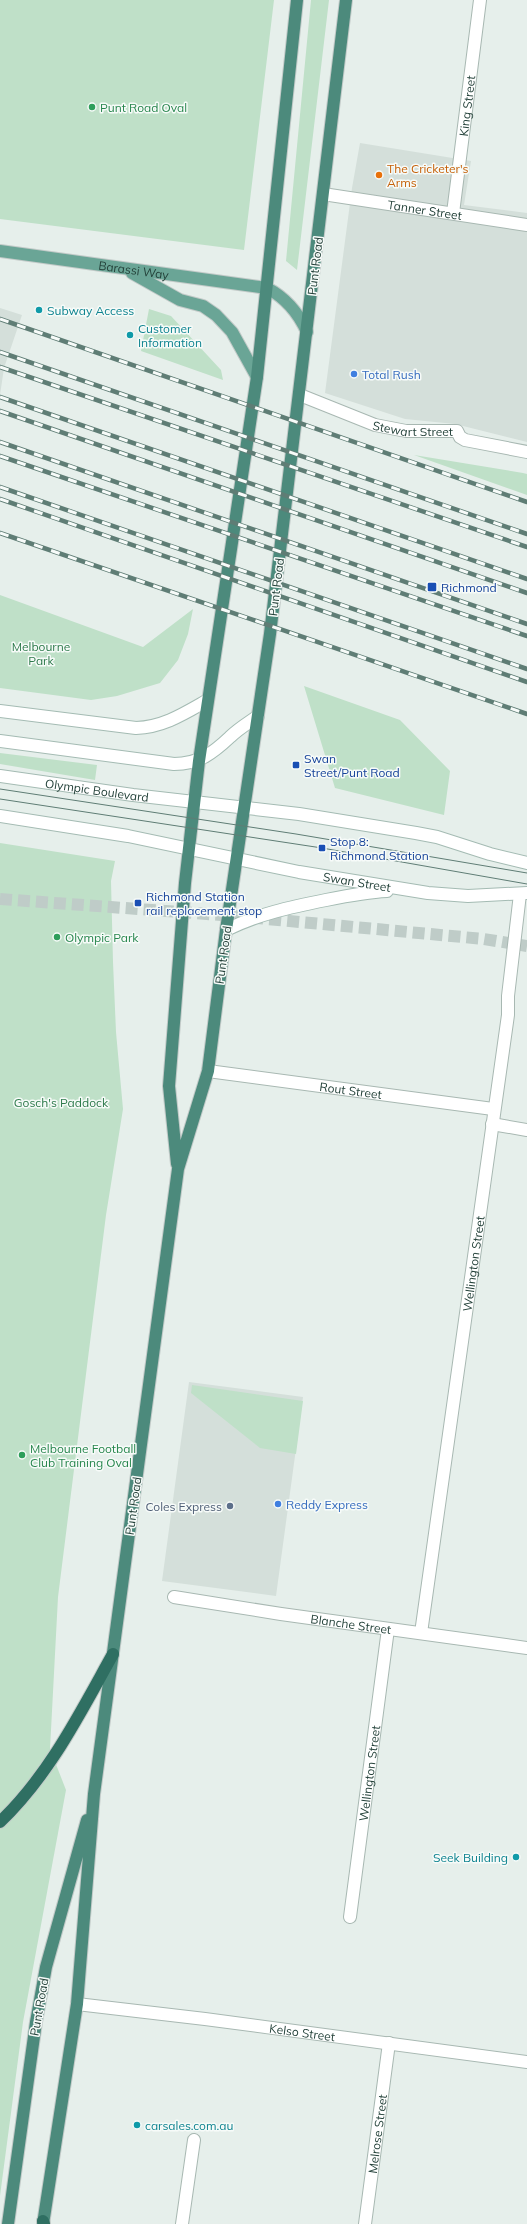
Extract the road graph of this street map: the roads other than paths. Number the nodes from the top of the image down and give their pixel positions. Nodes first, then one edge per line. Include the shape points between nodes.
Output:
1 (297, 0) edge
2 (346, 0) edge
3 (480, 0) edge
4 (323, 194) junction
5 (453, 213) junction
6 (527, 225) edge
7 (0, 251) edge
8 (126, 269) junction
9 (267, 288) junction
10 (307, 332) junction
11 (257, 377) junction
12 (300, 395) junction
13 (527, 452) edge
14 (208, 700) junction
15 (0, 711) edge
16 (258, 716) junction
17 (0, 741) edge
18 (199, 761) junction
19 (0, 776) edge
20 (194, 802) junction
21 (245, 807) junction
22 (0, 816) edge
23 (189, 848) junction
24 (238, 858) junction
25 (527, 863) edge
26 (412, 891) junction
27 (524, 894) edge
28 (226, 930) junction
29 (208, 1071) junction
30 (493, 1109) junction
31 (492, 1124) junction
32 (527, 1130) edge
33 (178, 1169) junction
34 (174, 1597) dead end
35 (388, 1629) junction
36 (421, 1633) junction
37 (527, 1648) edge
38 (113, 1654) junction
39 (94, 1794) junction
40 (0, 1822) edge
41 (350, 1917) dead end
42 (77, 2004) junction
43 (389, 2043) junction
44 (527, 2062) edge
45 (194, 2140) dead end
46 (45, 2223) edge
47 (8, 2224) edge
48 (182, 2224) edge
49 (365, 2224) edge

1 - 9 highway, Punt Road
2 - 4 highway, Punt Road
3 - 5 street, King Street
4 - 5 street, Tanner Street
4 - 10 highway, Punt Road
5 - 6 street, Tanner Street
7 - 8 main road, Barassi Way
8 - 9 main road, Barassi Way
8 - 11 main road via 180,300 203,306 216,315 232,332
9 - 10 main road via 280,295 291,306
9 - 11 highway, Punt Road
10 - 12 highway, Punt Road
11 - 14 highway, Punt Road
12 - 13 street, Stewart Street via 376,425 406,431 457,431 465,440
12 - 16 highway, Punt Road
14 - 15 street via 171,721 147,728
14 - 18 highway, Punt Road
16 - 18 street
16 - 21 highway, Punt Road
17 - 18 street via 174,764
18 - 20 highway, Punt Road
19 - 20 street, Olympic Boulevard
20 - 21 street
20 - 23 highway, Punt Road
21 - 24 highway, Punt Road
21 - 25 street via 437,836 490,854
22 - 23 street
23 - 24 street, Swan Street
23 - 33 highway, Punt Road via 169,1086
24 - 26 street, Swan Street
24 - 28 highway, Punt Road
26 - 27 street, Swan Street via 453,895
26 - 28 street via 365,893 283,909 262,914
27 - 30 street, Wellington Street
28 - 29 highway, Punt Road
29 - 30 street, Rout Street
29 - 33 highway, Punt Road
30 - 31 street, Wellington Street
31 - 32 street
31 - 36 street, Wellington Street
33 - 38 highway, Punt Road
34 - 35 street, Blanche Street
35 - 36 street, Blanche Street
35 - 41 street, Wellington Street
36 - 37 street, Blanche Street
38 - 39 highway, Punt Road
38 - 40 highway via 56,1755 29,1792
39 - 42 highway, Punt Road
39 - 47 highway, Punt Road via 46,1967
42 - 43 street, Kelso Street
42 - 46 highway, Punt Road
43 - 44 street, Kelso Street
43 - 49 street, Melrose Street
45 - 48 street

